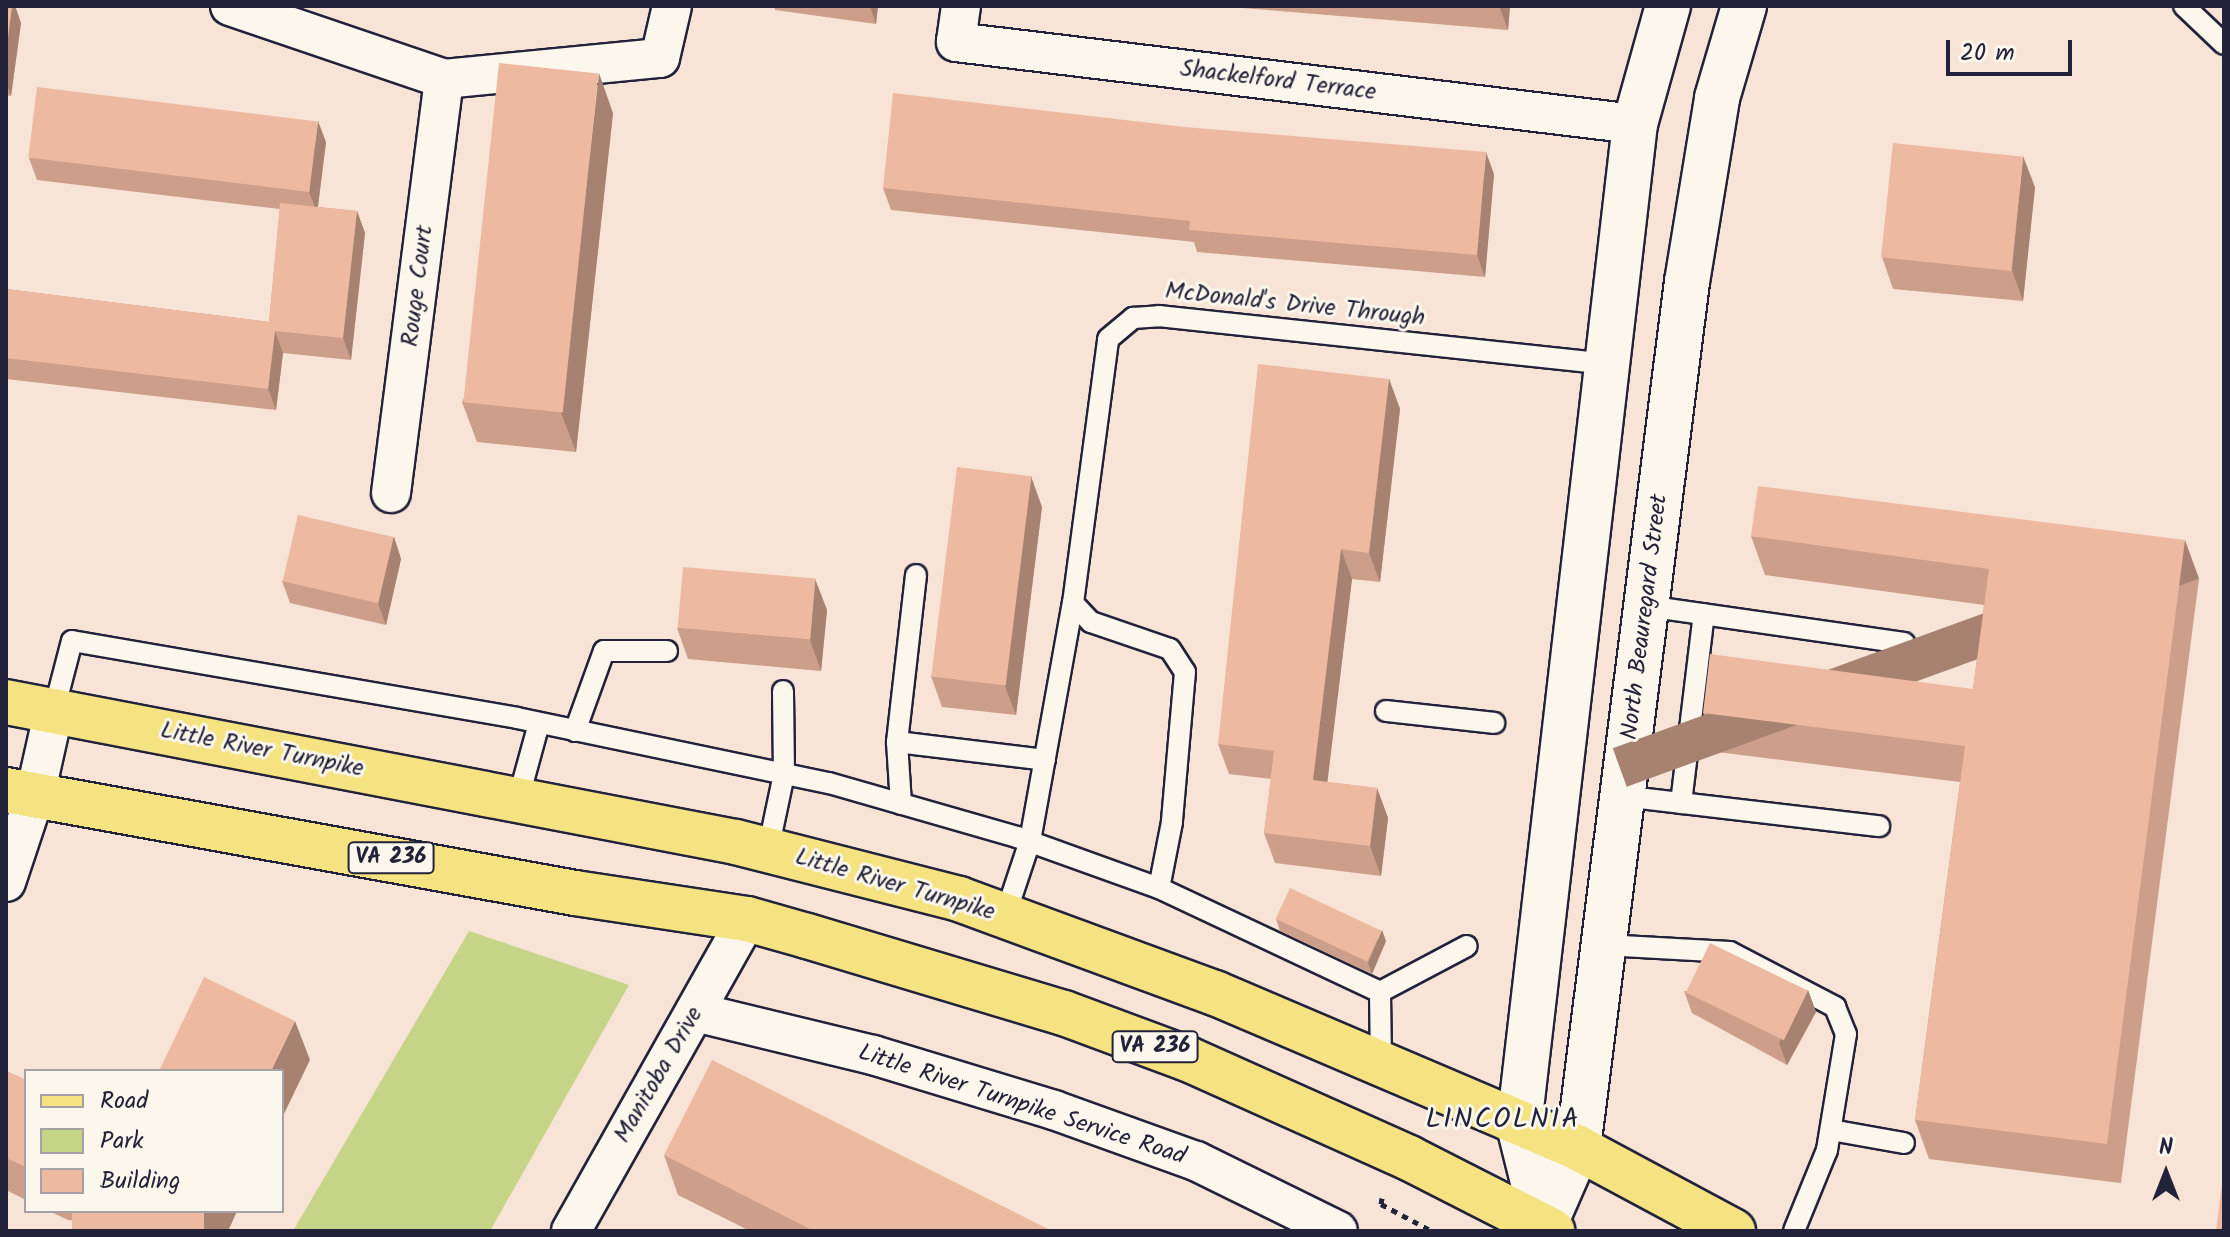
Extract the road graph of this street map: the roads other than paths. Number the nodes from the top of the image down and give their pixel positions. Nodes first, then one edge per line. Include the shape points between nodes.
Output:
1 (230, 6) edge
2 (672, 6) edge
3 (961, 6) edge
4 (1646, 6) edge
5 (1668, 6) edge
6 (1744, 6) edge
7 (2184, 6) edge
8 (2224, 44) edge
9 (444, 79) junction
10 (1635, 124) junction
11 (1607, 364) junction
12 (391, 493) dead end
13 (916, 575) dead end
14 (1073, 603) junction
15 (1647, 606) junction
16 (1704, 614) junction
17 (1904, 643) dead end
18 (667, 651) dead end
19 (783, 691) dead end
20 (6, 702) edge
21 (54, 710) junction
22 (1386, 711) dead end
23 (539, 723) junction
24 (1494, 723) dead end
25 (575, 731) junction
26 (897, 742) junction
27 (1045, 760) junction
28 (784, 774) junction
29 (20, 792) edge
30 (1622, 796) junction
31 (518, 800) junction
32 (1681, 803) junction
33 (901, 804) junction
34 (1879, 826) dead end
35 (1030, 841) junction
36 (768, 850) junction
37 (6, 882) edge
38 (1159, 888) junction
39 (1005, 916) junction
40 (747, 919) junction
41 (1604, 945) junction
42 (1467, 946) dead end
43 (1380, 992) junction
44 (695, 1012) junction
45 (1381, 1065) junction
46 (1519, 1126) junction
47 (1831, 1130) junction
48 (1904, 1143) dead end
49 (1578, 1148) junction
50 (1546, 1229) edge
51 (571, 1231) edge
52 (1338, 1231) edge
53 (1733, 1231) edge
54 (1794, 1231) edge

1 - 9 street
2 - 9 street via 660,58
3 - 10 street, Shackelford Terrace via 956,42
4 - 10 main road
5 - 10 main road
6 - 15 main road, North Beauregard Street via 1727,55 1704,169
7 - 8 lane
9 - 12 street, Rouge Court
10 - 11 main road
11 - 14 lane, McDonald's Drive Through via 1159,316 1133,318 1108,339
11 - 46 main road
13 - 26 lane
14 - 27 lane, McDonald's Drive Through
14 - 38 lane via 1091,622 1170,649 1185,672 1172,822
15 - 16 lane
15 - 30 main road, North Beauregard Street
16 - 17 lane
16 - 32 lane
18 - 25 lane via 604,651
19 - 28 lane
20 - 21 main road, Little River Turnpike
21 - 23 lane via 72,641
21 - 29 street
21 - 31 main road, Little River Turnpike
22 - 24 lane
23 - 25 lane
23 - 31 lane
25 - 28 lane
26 - 27 lane
26 - 33 lane
27 - 35 lane, McDonald's Drive Through
28 - 33 lane
28 - 36 lane
29 - 37 street
29 - 40 main road, VA 236
30 - 32 lane
30 - 41 main road, North Beauregard Street
31 - 36 main road, Little River Turnpike
32 - 34 lane
33 - 35 lane
35 - 38 lane
35 - 39 lane, McDonald's Drive Through
36 - 39 main road, Little River Turnpike
38 - 43 lane
39 - 45 main road, Little River Turnpike via 1215,993
40 - 44 street, Manitoba Drive
40 - 50 main road, VA 236 via 1064,1013 1188,1059 1409,1158
41 - 47 lane via 1730,952 1835,1007 1846,1034
41 - 49 main road, North Beauregard Street
42 - 43 lane
43 - 45 lane
44 - 51 street, Manitoba Drive
44 - 52 street, Little River Turnpike Service Road via 873,1055 1054,1110 1196,1161
45 - 46 main road, Little River Turnpike
46 - 49 main road, Little River Turnpike
46 - 50 main road
47 - 48 lane
47 - 54 lane
49 - 50 main road, North Beauregard Street
49 - 53 main road, Little River Turnpike

